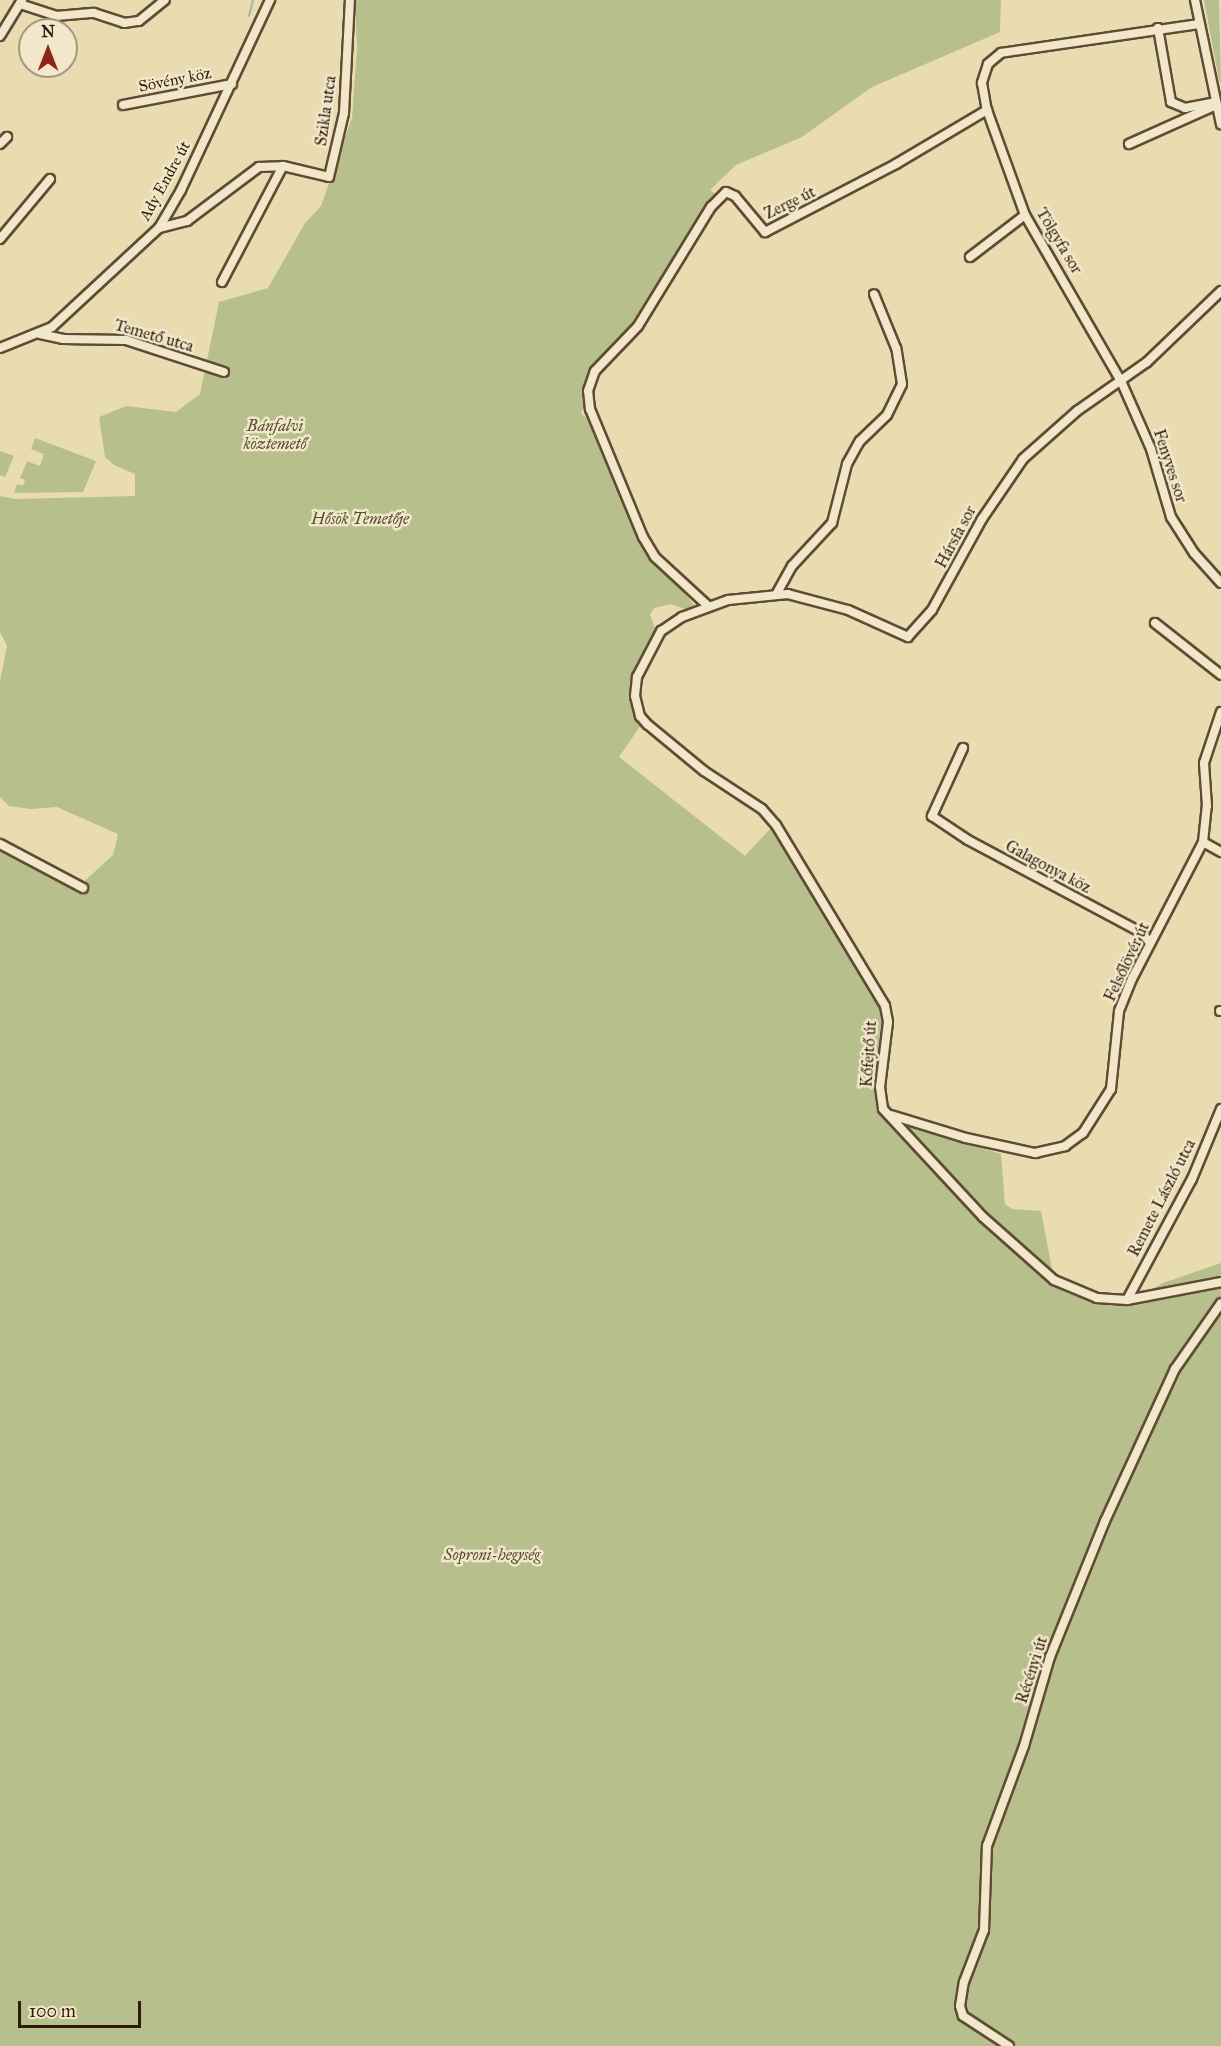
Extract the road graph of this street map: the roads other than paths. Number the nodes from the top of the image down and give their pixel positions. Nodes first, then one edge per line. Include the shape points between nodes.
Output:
1 (165, 0) edge
2 (270, 0) edge
3 (350, 0) edge
4 (1195, 0) edge
5 (21, 2) edge
6 (1199, 24) junction
7 (1158, 28) junction
8 (0, 36) edge
9 (232, 84) junction
10 (1216, 99) edge
11 (123, 105) dead end
12 (987, 110) junction
13 (1221, 124) edge
14 (7, 137) dead end
15 (0, 144) edge
16 (1130, 144) dead end
17 (283, 166) junction
18 (50, 179) dead end
19 (1025, 215) junction
20 (159, 228) junction
21 (0, 239) edge
22 (970, 257) dead end
23 (222, 282) dead end
24 (1221, 291) edge
25 (874, 294) dead end
26 (40, 334) junction
27 (0, 348) edge
28 (224, 372) dead end
29 (1121, 381) junction
30 (1221, 583) edge
31 (777, 593) junction
32 (707, 605) junction
33 (673, 623) joint
34 (1155, 623) dead end
35 (1221, 675) edge
36 (1221, 712) edge
37 (963, 748) dead end
38 (1203, 842) junction
39 (0, 844) edge
40 (1221, 852) edge
41 (83, 888) dead end
42 (1150, 943) junction
43 (1221, 1109) edge
44 (891, 1115) junction
45 (1221, 1282) edge
46 (1127, 1300) junction
47 (1221, 1303) edge
48 (1010, 2046) edge

1 - 5 street via 139,21 124,22 94,13 56,16
2 - 9 street, Ady Endre út
3 - 17 street, Szikla utca via 344,113 329,177
4 - 6 street
5 - 8 street
6 - 7 street
6 - 10 street
7 - 10 street via 1171,102 1185,108
7 - 12 street via 1001,53 988,64 983,76
9 - 11 street, Sövény köz
9 - 20 street, Ady Endre út
10 - 13 street
10 - 16 street
12 - 19 street, Tölgyfa sor
12 - 32 street, Zerge út via 896,164 765,232 735,196 726,192 711,207 638,326 595,371 588,391 590,409 643,537 655,557
14 - 15 street
17 - 20 street, Szikla utca via 253,170 187,221
17 - 23 street
18 - 21 street
19 - 22 street
19 - 29 street, Tölgyfa sor
20 - 26 street, Ady Endre út via 69,313
24 - 29 street, Hársfa sor via 1147,362
25 - 31 street via 899,360 902,384 887,415 860,441 847,464 832,523 792,566
26 - 27 street, Ady Endre út
26 - 28 street, Temető utca via 63,339 126,340
29 - 30 street, Fenyves sor via 1151,450 1171,517 1194,553
29 - 31 street, Hársfa sor via 1077,411 1014,470 932,610 908,637 848,610
31 - 32 street, Hársfa sor
32 - 33 street, Hársfa sor
33 - 44 street, Kőfejtő út via 656,637 637,677 635,696 640,716 704,771 762,809 776,825 885,1006 881,1104
34 - 35 street
36 - 38 street, Felsőlövér út via 1204,763 1207,806
37 - 42 street, Galagonya köz via 932,816 968,840 1142,933
38 - 40 street
38 - 42 street, Felsőlövér út
39 - 41 street
42 - 44 street, Felsőlövér út via 1119,1011 1111,1089 1094,1119 1065,1146 1048,1153 1013,1149
43 - 46 street, Remete László utca via 1192,1179
44 - 46 street, Kőfejtő út via 897,1127 983,1217 1054,1280 1097,1298
45 - 46 street, Kőfejtő út
47 - 48 street, Récényi út via 1175,1369 1105,1521 1050,1657 1024,1746 987,1846 984,1930 964,1982 960,2006 963,2016

